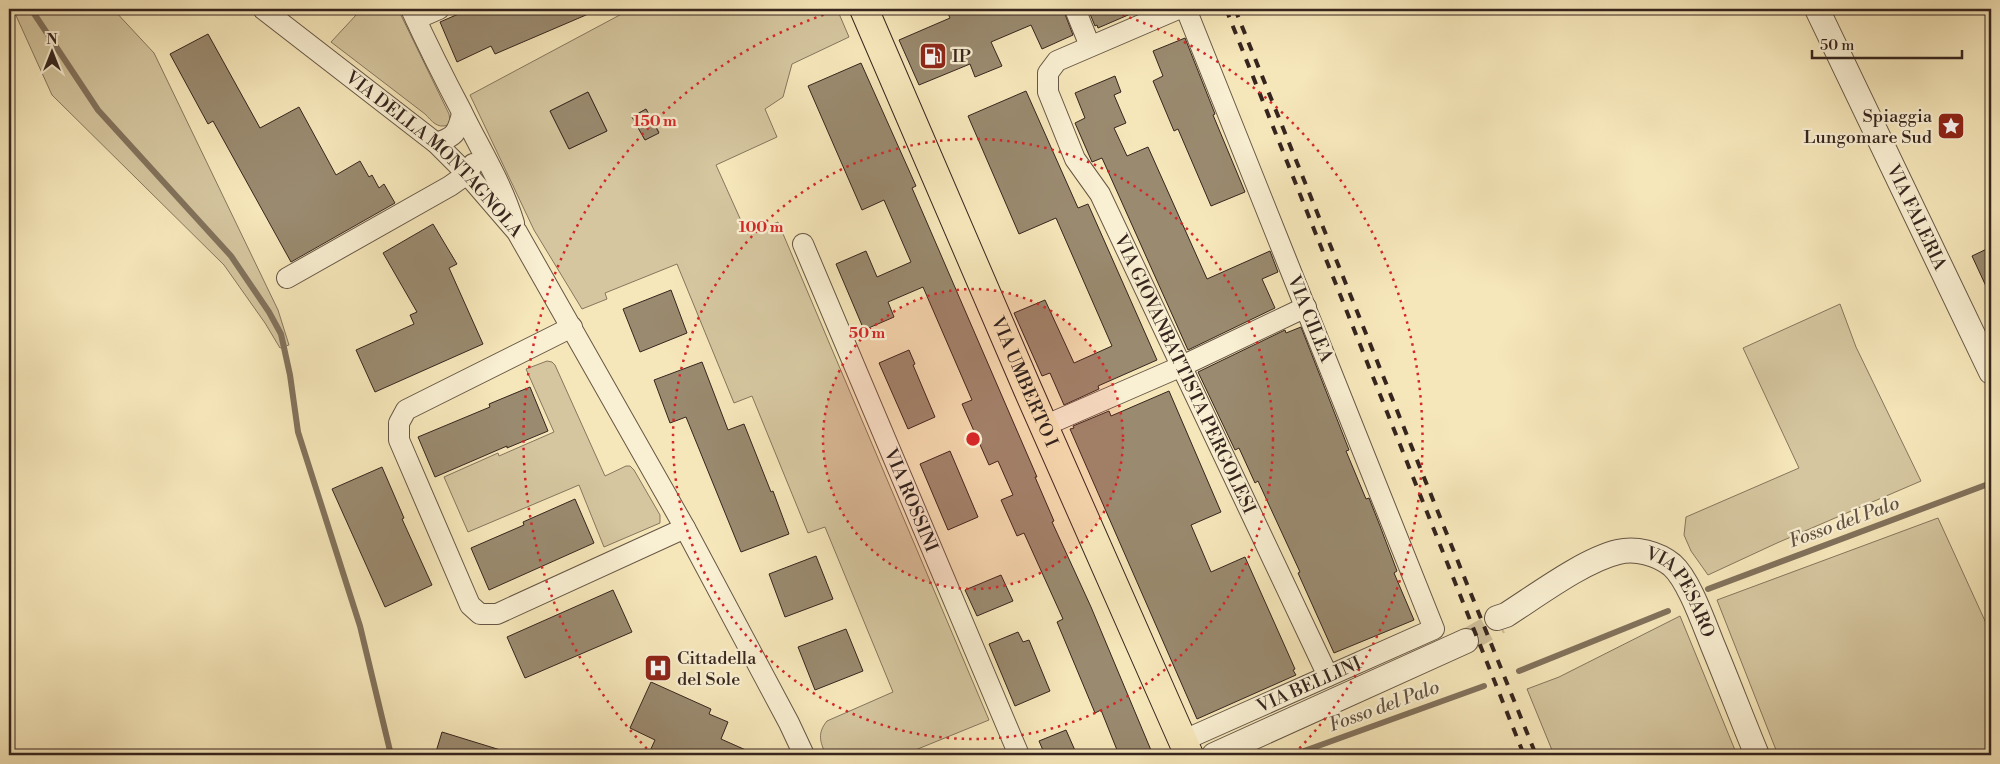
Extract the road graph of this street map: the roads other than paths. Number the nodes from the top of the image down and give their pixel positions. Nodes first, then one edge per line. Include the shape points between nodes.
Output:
1 (263, 9) edge
2 (439, 9) edge
3 (864, 9) edge
4 (1075, 9) edge
5 (1178, 9) edge
6 (1186, 9) edge
7 (1816, 9) edge
8 (414, 14) edge
9 (1090, 46) junction
10 (462, 114) junction
11 (436, 143) junction
12 (479, 143) junction
13 (467, 174) junction
14 (517, 232) junction
15 (803, 244) dead end
16 (287, 278) dead end
17 (1306, 307) junction
18 (572, 328) junction
19 (1182, 366) junction
20 (1991, 372) edge
21 (1044, 426) junction
22 (685, 528) junction
23 (1501, 618) tunnel mouth
24 (1434, 629) joint
25 (1462, 641) tunnel mouth
26 (1328, 676) junction
27 (1185, 748) edge
28 (804, 755) edge
29 (1019, 755) edge
30 (1214, 755) edge
31 (1757, 755) edge

1 - 11 street, VIA DELLA MONTAGNOLA
2 - 8 street
3 - 21 main road, VIA UMBERTO I
4 - 9 street
5 - 9 street
6 - 17 street, VIA CILEA
7 - 20 street, VIA FALERIA
8 - 10 street
9 - 19 street, VIA GIOVANBATTISTA PERGOLESI via 1056,60 1048,73 1048,92 1075,159 1100,194
10 - 11 street via 457,131 450,138
10 - 12 street
11 - 13 street, VIA DELLA MONTAGNOLA
12 - 13 street
12 - 14 street via 506,196
13 - 14 street, VIA DELLA MONTAGNOLA
13 - 16 street
14 - 18 street, VIA DELLA MONTAGNOLA
15 - 29 street, VIA ROSSINI
17 - 19 street
17 - 24 street, VIA CILEA
18 - 22 street, VIA DELLA MONTAGNOLA
18 - 22 street via 406,410 399,422 399,440 470,605 480,614 497,614
19 - 21 street
19 - 26 street, VIA GIOVANBATTISTA PERGOLESI
21 - 27 main road, VIA UMBERTO I
22 - 28 street, VIA DELLA MONTAGNOLA
23 - 31 street, VIA PESARO via 1600,558 1638,551 1660,557 1673,566 1698,610
24 - 26 street, VIA BELLINI
25 - 30 street
26 - 27 street, VIA BELLINI

